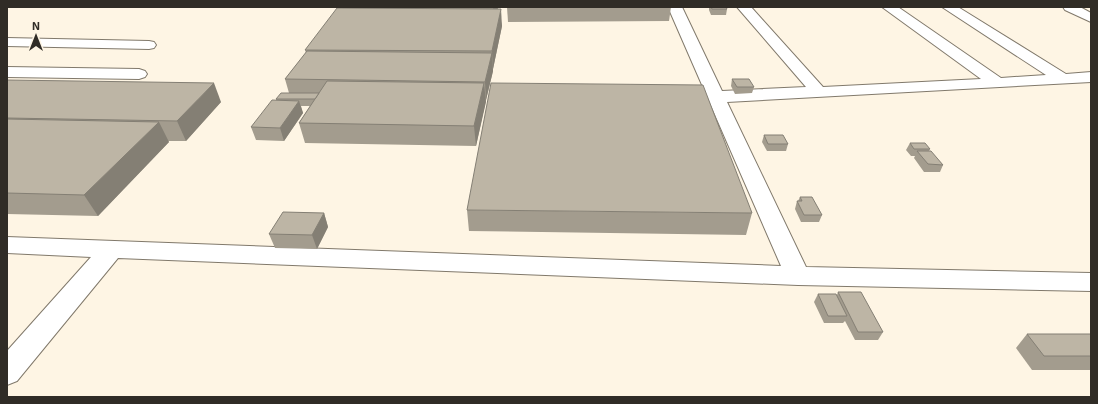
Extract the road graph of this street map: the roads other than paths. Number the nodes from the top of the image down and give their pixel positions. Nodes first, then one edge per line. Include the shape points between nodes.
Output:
1 (676, 7) edge
2 (744, 7) edge
3 (889, 7) edge
4 (949, 7) edge
5 (1070, 7) edge
6 (1091, 18) edge
7 (7, 42) edge
8 (149, 45) dead end
9 (7, 72) edge
10 (139, 74) dead end
11 (1091, 77) edge
12 (1062, 78) junction
13 (998, 83) junction
14 (818, 91) junction
15 (715, 97) junction
16 (7, 245) edge
17 (112, 249) junction
18 (798, 276) junction
19 (1087, 286) edge
20 (7, 372) edge

1 - 15 street
2 - 14 street
3 - 13 street
4 - 12 street
5 - 6 street
7 - 8 street
9 - 10 street
11 - 12 street
12 - 13 street
13 - 14 street
14 - 15 street
15 - 18 street
16 - 17 street
17 - 18 street
17 - 20 street
18 - 19 street

